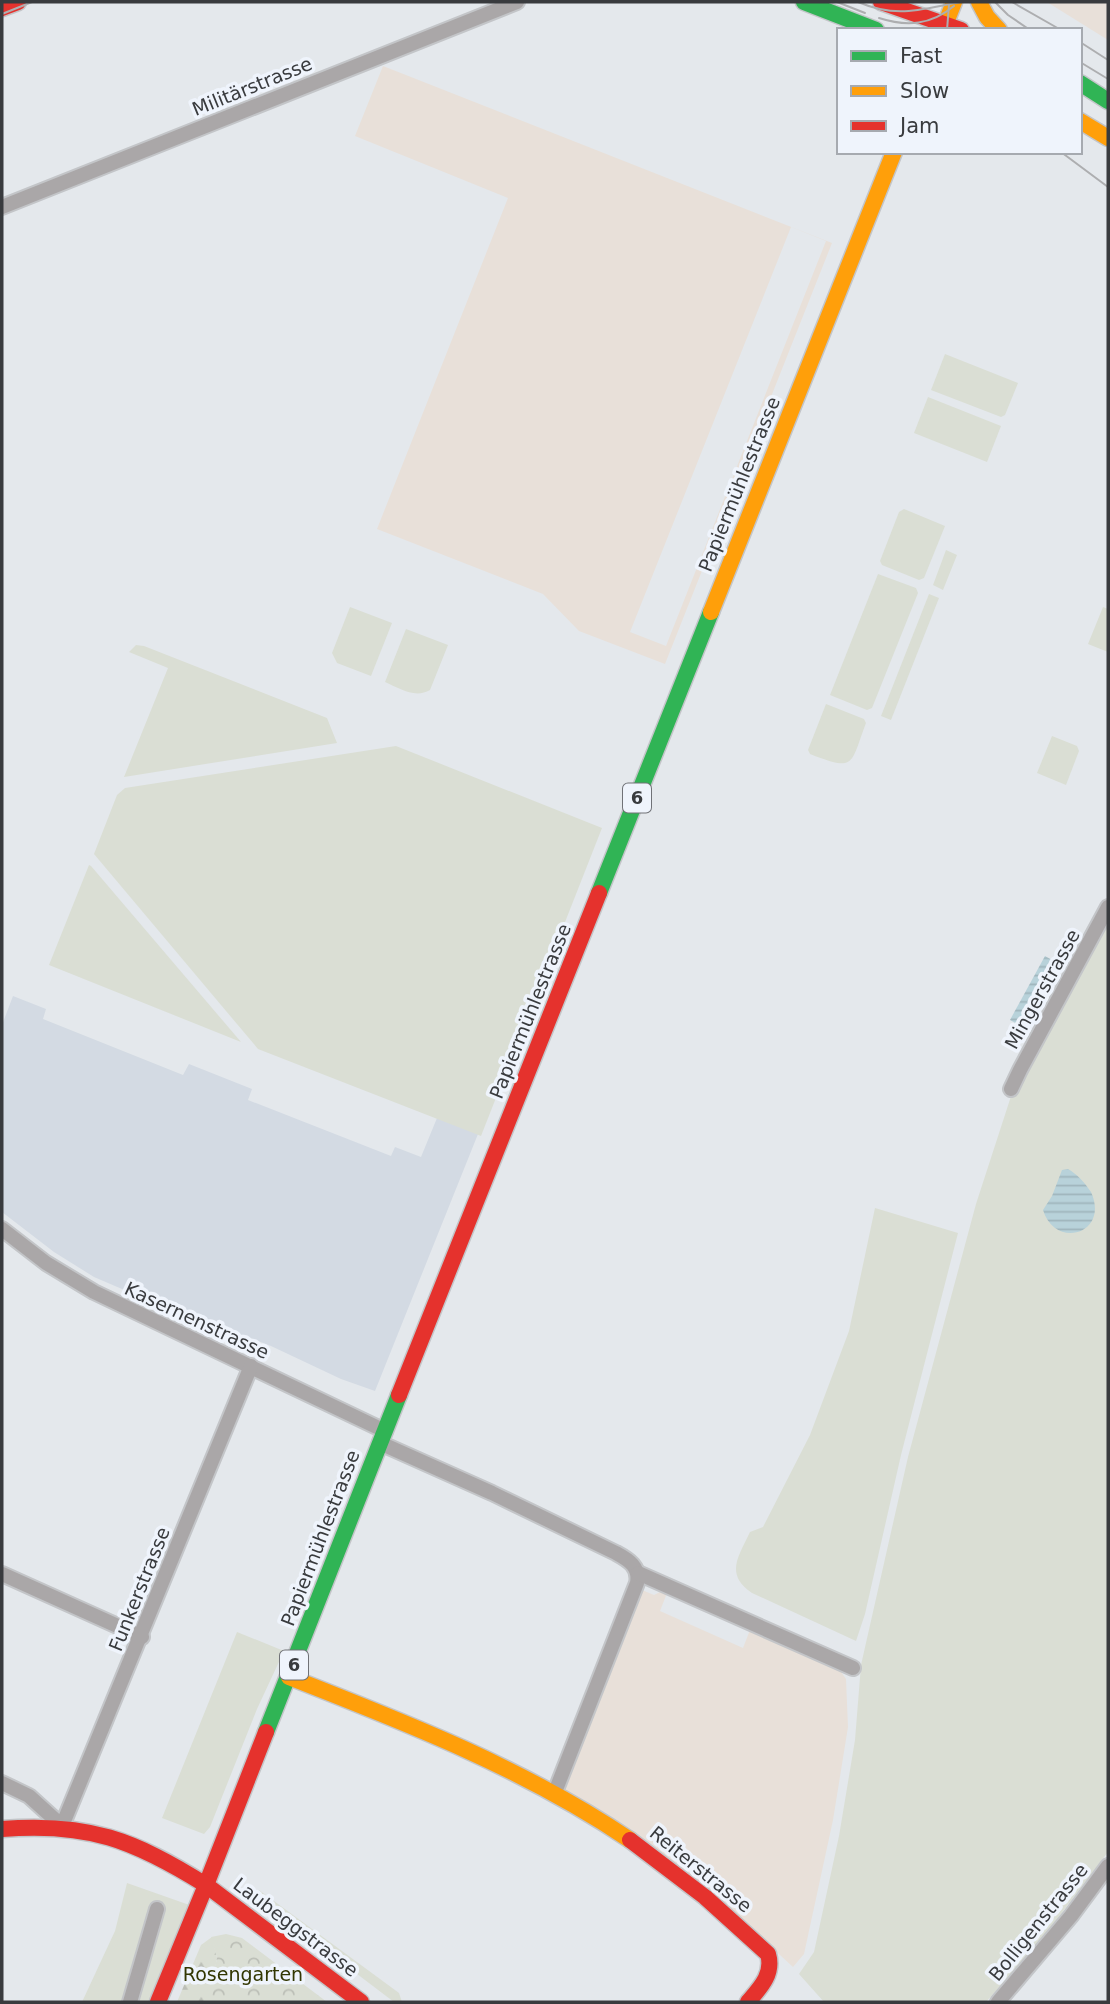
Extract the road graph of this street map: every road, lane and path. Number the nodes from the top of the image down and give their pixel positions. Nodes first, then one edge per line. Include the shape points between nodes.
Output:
1 (18, 2) edge
2 (517, 2) edge
3 (804, 2) edge
4 (881, 2) edge
5 (954, 2) edge
6 (979, 2) edge
7 (2, 8) edge
8 (824, 10) junction
9 (944, 27) edge
10 (863, 28) edge
11 (871, 28) edge
12 (997, 28) edge
13 (1082, 84) edge
14 (1082, 97) edge
15 (1108, 101) edge
16 (1108, 114) edge
17 (1082, 122) edge
18 (1108, 138) edge
19 (893, 154) edge
20 (2, 207) edge
21 (1108, 907) edge
22 (1011, 1089) dead end
23 (2, 1229) edge
24 (251, 1366) junction
25 (382, 1437) junction
26 (638, 1573) junction
27 (2, 1574) edge
28 (142, 1637) junction
29 (853, 1668) dead end
30 (289, 1677) junction
31 (2, 1783) edge
32 (555, 1792) junction
33 (62, 1826) junction
34 (2, 1829) edge
35 (1108, 1866) edge
36 (206, 1885) junction
37 (157, 1909) dead end
38 (130, 2002) edge
39 (158, 2002) edge
40 (361, 2002) edge
41 (748, 2002) edge
42 (998, 2002) edge

1 - 7 main road
2 - 20 street, Militärstrasse
3 - 8 main road
4 - 9 main road
5 - 9 main road
6 - 12 main road
8 - 10 main road
8 - 11 main road
13 - 15 main road
14 - 16 main road
17 - 18 main road
19 - 25 main road, Papiermühlestrasse / 6
21 - 22 street, Mingerstrasse
23 - 24 street, Kasernenstrasse via 82,1286
24 - 25 street, Kasernenstrasse
24 - 28 street, Funkerstrasse
25 - 26 street via 624,1557
25 - 30 main road, Papiermühlestrasse / 6
26 - 29 street
26 - 32 street via 638,1583
27 - 28 street
28 - 33 street, Funkerstrasse
30 - 32 main road, Reiterstrasse via 453,1742
30 - 36 main road, Papiermühlestrasse / 6
31 - 33 street via 29,1796
32 - 41 main road, Reiterstrasse via 659,1860 765,1951 771,1970
33 - 34 main road, Laubeggstrasse
33 - 36 main road, Laubeggstrasse via 122,1840
35 - 42 street, Bolligenstrasse
36 - 39 main road, Papiermühlestrasse
36 - 40 main road, Laubeggstrasse
37 - 38 street

